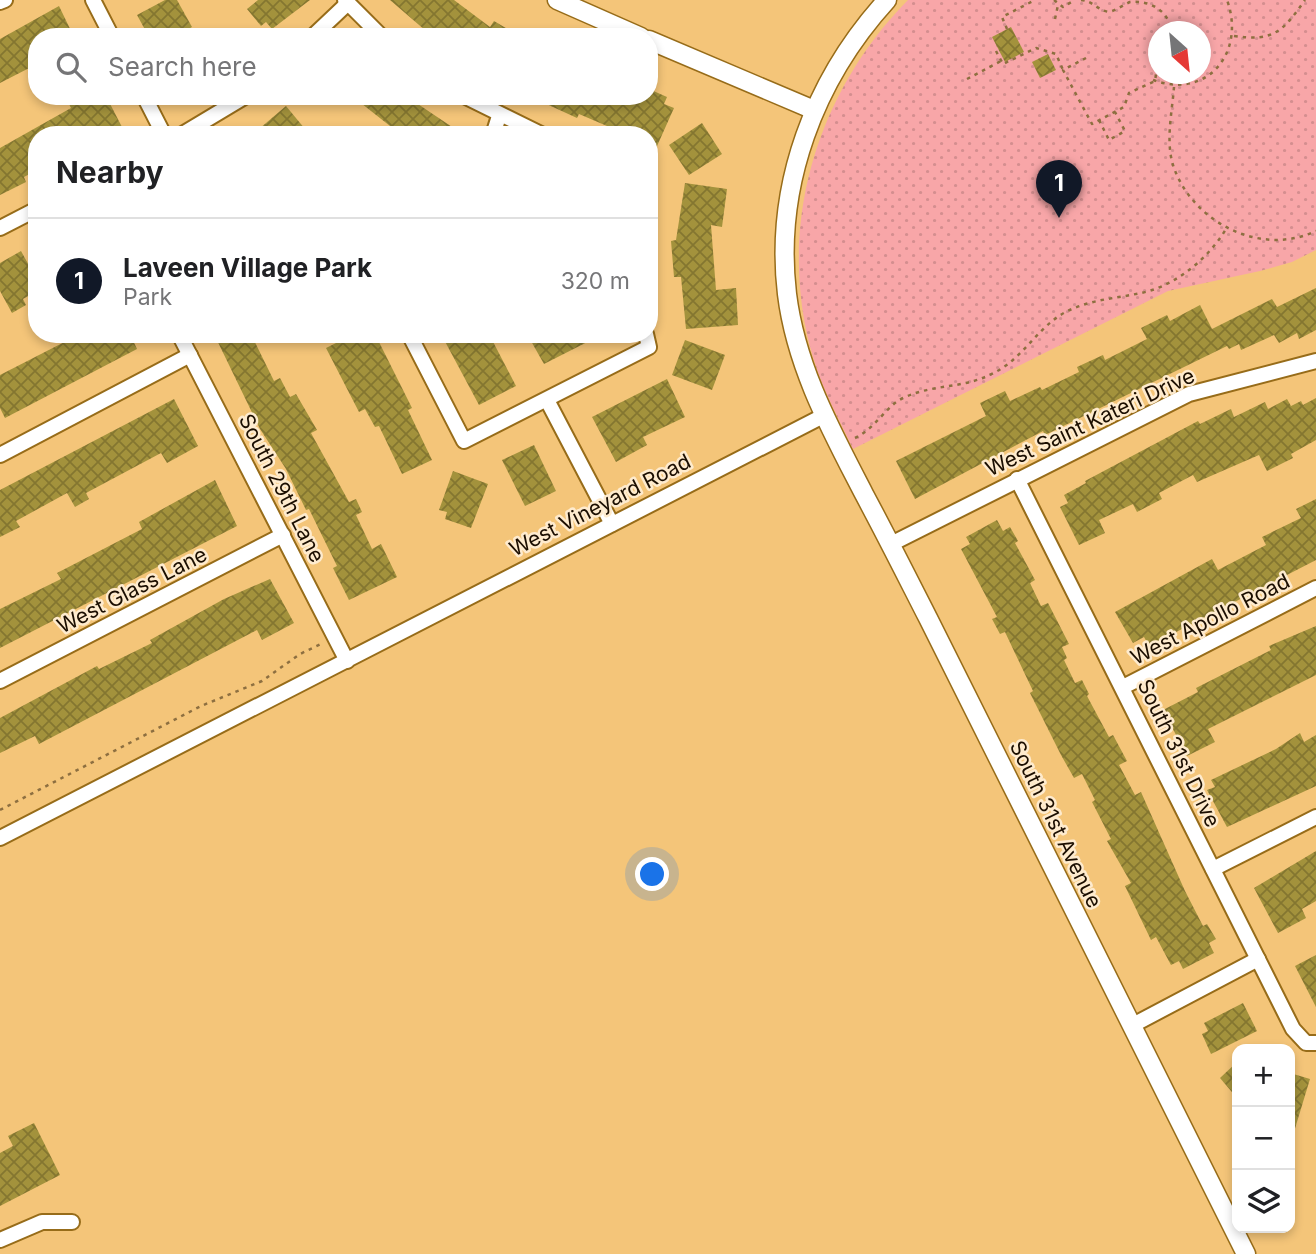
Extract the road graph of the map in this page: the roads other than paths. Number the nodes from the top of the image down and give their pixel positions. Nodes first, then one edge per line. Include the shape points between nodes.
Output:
1 (5, 0) edge
2 (93, 0) edge
3 (557, 0) edge
4 (887, 0) edge
5 (0, 2) edge
6 (347, 2) edge
7 (107, 28) edge
8 (321, 28) edge
9 (373, 28) edge
10 (621, 28) edge
11 (658, 44) edge
12 (149, 105) edge
13 (231, 105) edge
14 (480, 105) edge
15 (814, 110) junction
16 (499, 116) junction
17 (159, 126) edge
18 (196, 126) edge
19 (496, 126) edge
20 (522, 126) edge
21 (28, 214) edge
22 (0, 228) edge
23 (184, 343) edge
24 (414, 343) edge
25 (643, 343) edge
26 (190, 355) junction
27 (1316, 361) edge
28 (547, 400) junction
29 (823, 416) junction
30 (0, 455) edge
31 (1017, 479) junction
32 (612, 524) junction
33 (282, 536) junction
34 (891, 544) junction
35 (1316, 588) edge
36 (347, 661) junction
37 (0, 681) edge
38 (1123, 687) junction
39 (1316, 817) edge
40 (0, 838) edge
41 (1213, 869) junction
42 (1258, 959) junction
43 (1131, 1026) junction
44 (1311, 1043) edge
45 (72, 1222) dead end
46 (0, 1240) edge
47 (1246, 1254) edge

1 - 5 street
2 - 7 street
3 - 10 street
4 - 15 street via 846,51
6 - 8 street
6 - 9 street
11 - 15 street
12 - 17 street
13 - 18 street
14 - 16 street
15 - 29 street via 789,199 786,265 791,319
16 - 19 street
16 - 20 street
21 - 22 street
23 - 26 street, South 29th Lane
24 - 28 street via 464,441
25 - 28 street
26 - 30 street
26 - 33 street, South 29th Lane
27 - 31 street, West Saint Kateri Drive via 1189,394
28 - 32 street
29 - 32 street, West Vineyard Road
29 - 34 street, South 31st Avenue
31 - 34 street, West Saint Kateri Drive
31 - 38 street, South 31st Drive
32 - 36 street, West Vineyard Road
33 - 36 street, South 29th Lane
33 - 37 street, West Glass Lane
34 - 43 street, South 31st Avenue
35 - 38 street, West Apollo Road
36 - 40 street, West Vineyard Road
38 - 41 street, South 31st Drive
39 - 41 street
41 - 42 street, South 31st Drive
42 - 43 street
42 - 44 street, South 31st Drive via 1293,1029
43 - 47 street, South 31st Avenue
45 - 46 street via 42,1222

